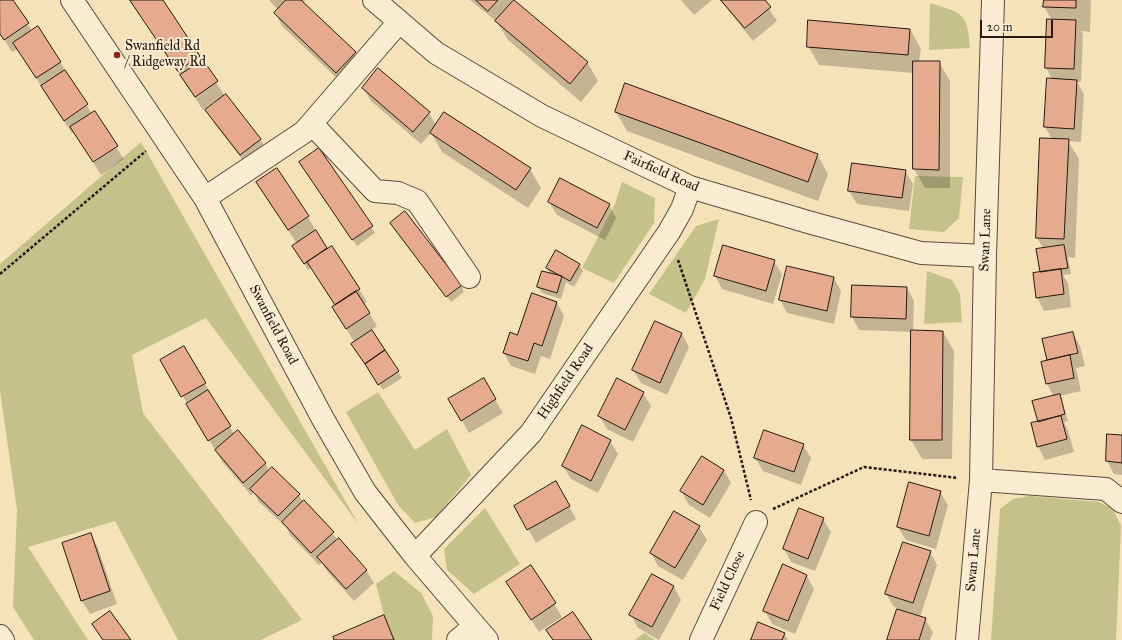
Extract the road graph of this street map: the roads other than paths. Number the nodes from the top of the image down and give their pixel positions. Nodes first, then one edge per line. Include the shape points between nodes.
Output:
1 (72, 0) edge
2 (993, 0) edge
3 (380, 2) edge
4 (399, 22) junction
5 (312, 124) junction
6 (690, 187) junction
7 (205, 198) junction
8 (985, 256) junction
9 (469, 276) dead end
10 (981, 480) junction
11 (1122, 502) edge
12 (756, 522) road end
13 (415, 556) junction
14 (481, 633) edge
15 (0, 636) edge
16 (3, 640) edge
17 (458, 640) edge
18 (701, 640) edge
19 (967, 640) edge

1 - 7 street, Swanfield Road
2 - 8 street, Swan Lane
3 - 4 street, Fairfield Road
4 - 5 street
4 - 6 street, Fairfield Road via 436,53 542,116
5 - 7 street via 304,132
5 - 9 street via 375,191 398,193 417,201
6 - 8 street, Fairfield Road via 921,253
6 - 13 street, Highfield Road via 682,209 669,232 531,433
7 - 13 street, Swanfield Road via 365,492
8 - 10 street, Swan Lane
10 - 11 street via 1106,490
10 - 19 street, Swan Lane
12 - 18 street, Field Close
13 - 14 street, Swanfield Road
14 - 17 street
15 - 16 street

